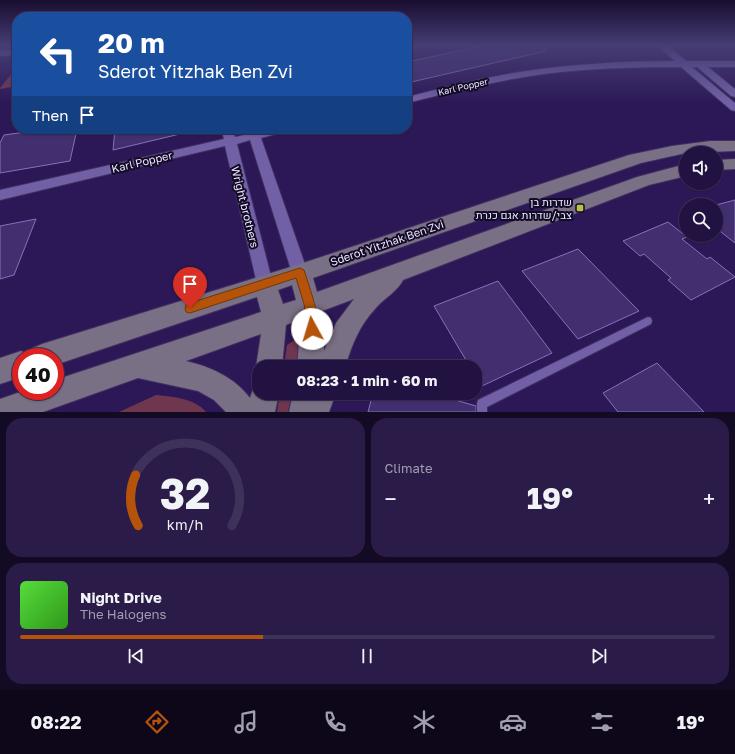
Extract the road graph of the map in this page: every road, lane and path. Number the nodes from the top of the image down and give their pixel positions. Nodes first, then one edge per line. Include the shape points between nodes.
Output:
1 (638, 64) edge
2 (684, 64) edge
3 (698, 64) edge
4 (735, 94) edge
5 (412, 99) edge
6 (735, 108) edge
7 (245, 134) edge
8 (253, 134) edge
9 (228, 136) edge
10 (734, 149) edge
11 (723, 159) edge
12 (679, 172) edge
13 (0, 195) edge
14 (404, 269) junction
15 (300, 273) junction
16 (265, 284) junction
17 (309, 304) junction
18 (275, 318) junction
19 (648, 321) dead end
20 (64, 350) edge
21 (270, 360) edge
22 (310, 360) edge
23 (335, 360) edge
24 (138, 365) junction
25 (12, 367) edge
26 (0, 371) edge
27 (264, 400) edge
28 (306, 400) edge
29 (319, 400) edge
30 (3, 412) edge
31 (243, 412) edge
32 (261, 412) edge
33 (303, 412) edge
34 (315, 412) edge
35 (482, 412) edge

1 - 5 street, Karl Popper via 564,69 485,82
2 - 6 street
3 - 4 street
7 - 9 street, Karl Popper
8 - 15 street
9 - 13 street, Karl Popper
9 - 16 street, Wright brothers
10 - 11 main road, Sderot Yitzhak Ben Zvi
10 - 15 main road, Sderot Yitzhak Ben Zvi via 688,148 635,159
12 - 14 main road via 643,181
14 - 17 main road
14 - 23 main road via 377,290 357,312 345,332
15 - 16 main road, Sderot Yitzhak Ben Zvi
15 - 17 main road
16 - 18 main road
16 - 20 main road, Sderot Yitzhak Ben Zvi
17 - 18 main road
17 - 22 main road via 312,329
18 - 21 main road
18 - 24 main road
19 - 35 lane via 482,404
24 - 30 main road
24 - 31 main road via 206,379 225,389
25 - 26 main road
27 - 32 main road
28 - 33 main road
29 - 34 main road

